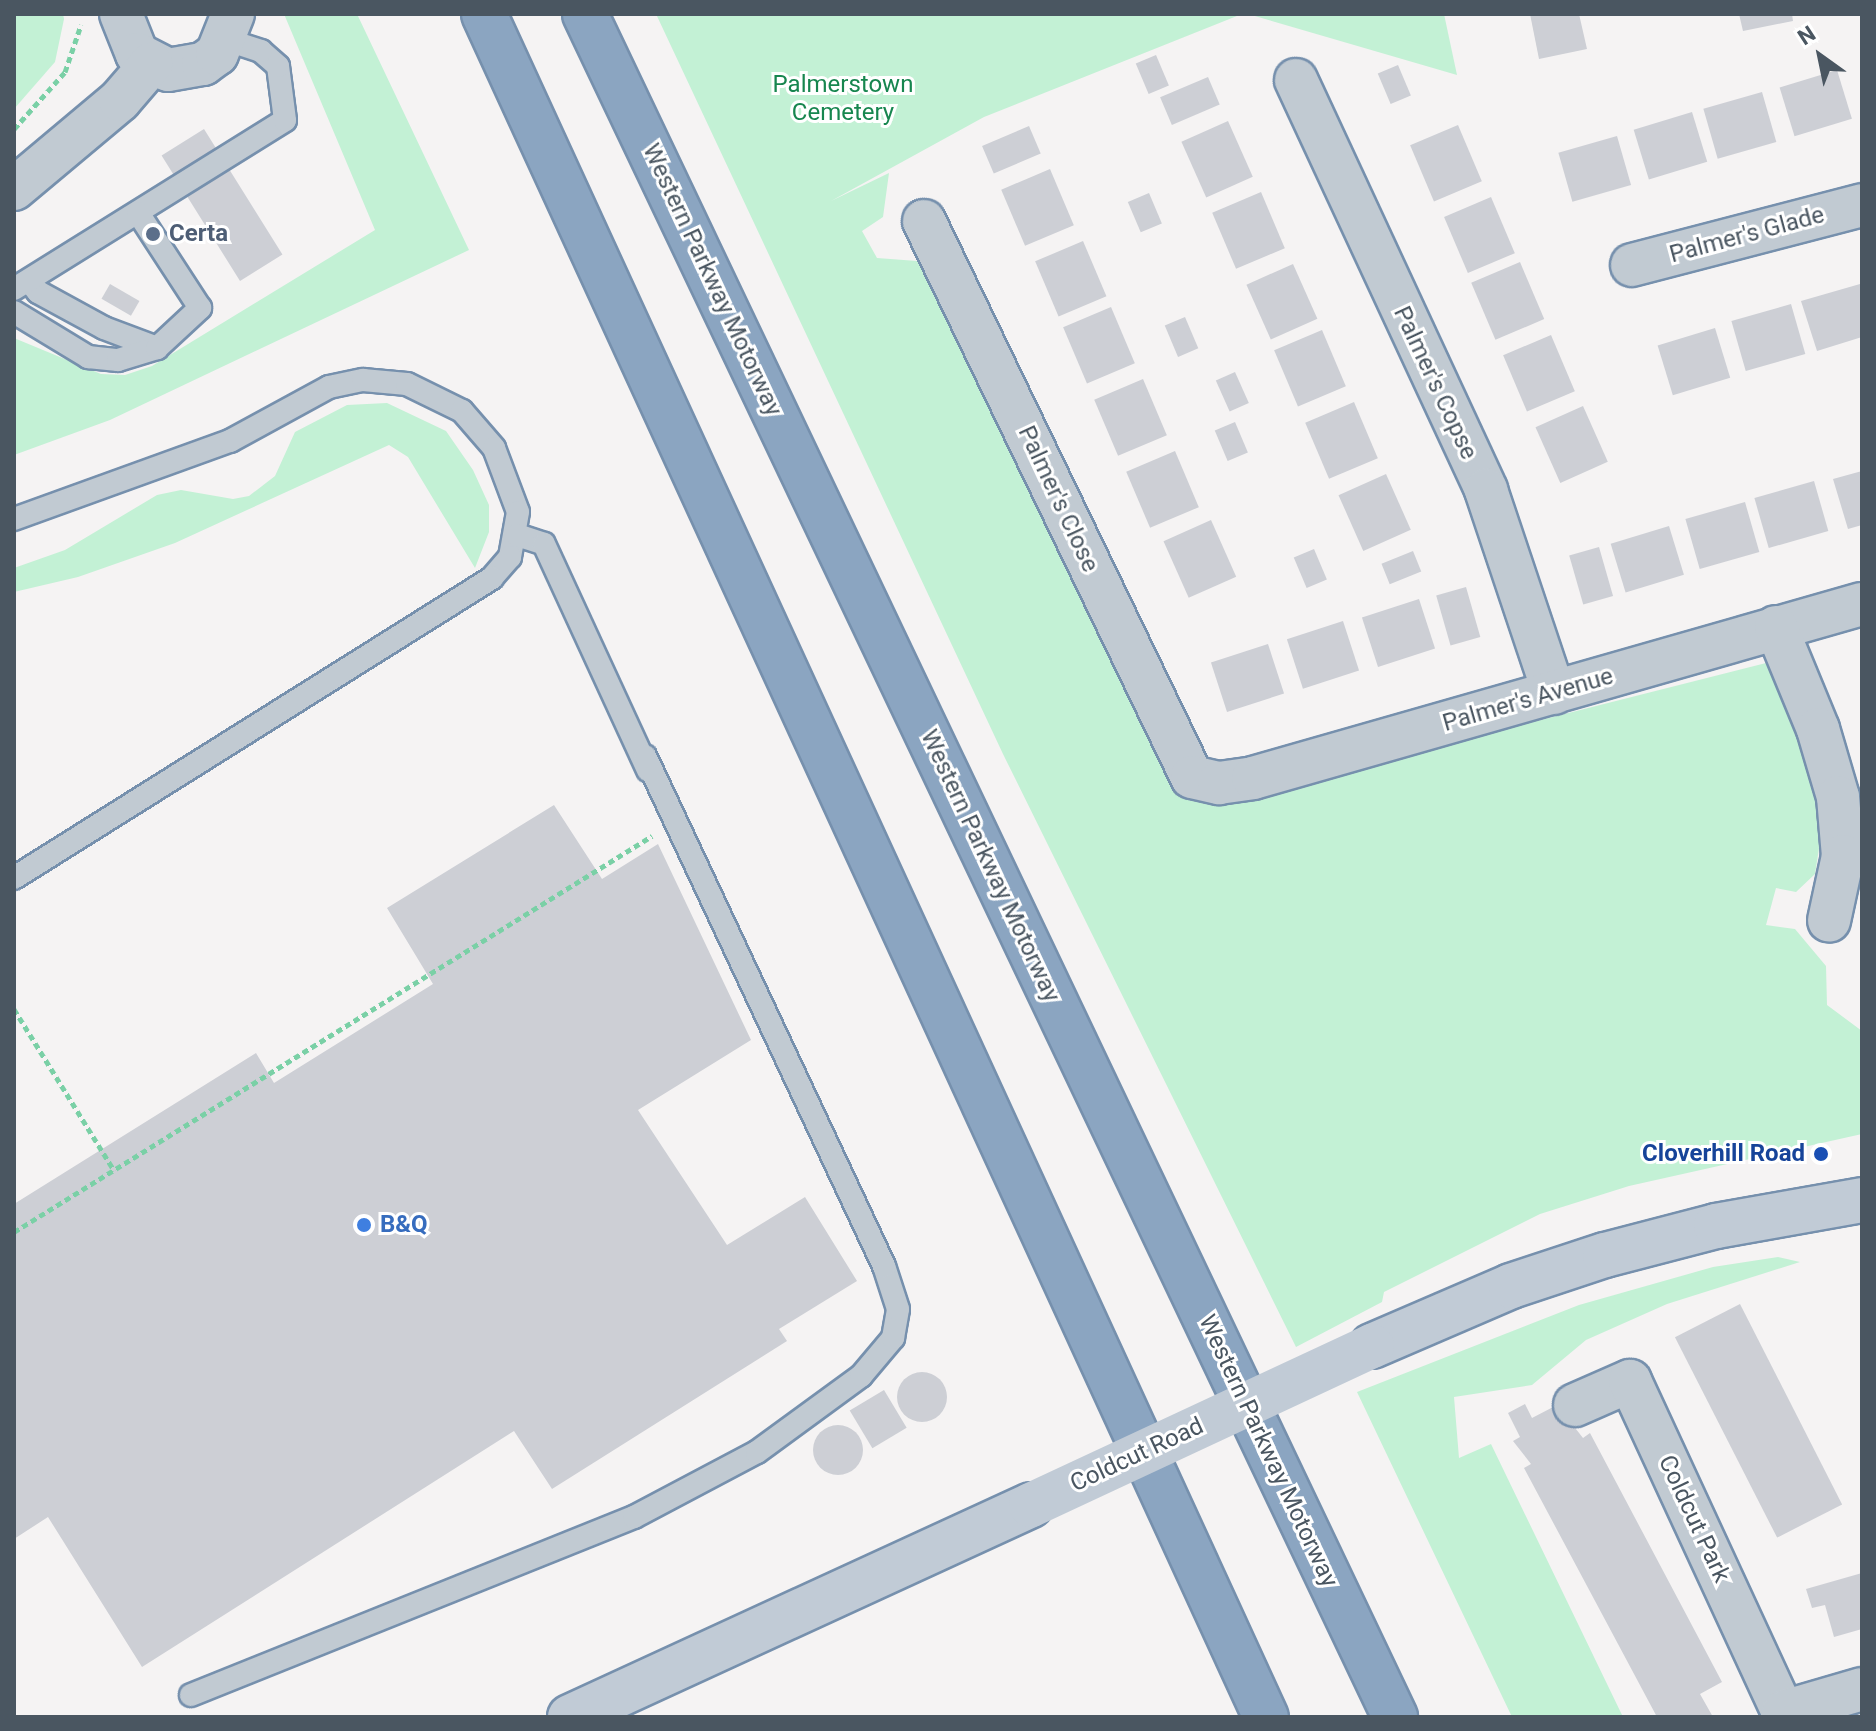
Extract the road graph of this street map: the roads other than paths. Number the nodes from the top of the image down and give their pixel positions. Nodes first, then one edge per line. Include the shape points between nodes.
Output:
1 (121, 14) edge
2 (484, 14) edge
3 (585, 14) edge
4 (230, 27) edge
5 (151, 64) junction
6 (1296, 80) dead end
7 (14, 189) edge
8 (1862, 205) edge
9 (138, 213) junction
10 (924, 221) dead end
11 (1632, 265) dead end
12 (22, 286) edge
13 (14, 312) edge
14 (157, 348) junction
15 (14, 519) edge
16 (517, 535) junction
17 (1862, 604) edge
18 (1776, 627) junction
19 (1554, 693) junction
20 (645, 756) junction
21 (1192, 777) joint
22 (644, 783) dead end
23 (14, 878) edge
24 (1829, 921) dead end
25 (1862, 1188) edge
26 (1862, 1200) edge
27 (1810, 1207) junction
28 (1575, 1405) dead end
29 (1862, 1689) edge
30 (191, 1695) dead end
31 (1783, 1714) edge
32 (570, 1717) edge
33 (1266, 1717) edge
34 (1395, 1717) edge

1 - 5 street via 127,40
2 - 33 highway
3 - 34 highway, Western Parkway Motorway
4 - 5 street via 203,64 177,70
4 - 9 lane via 278,66 285,120
5 - 7 street via 120,100
6 - 19 street, Palmer's Copse via 1486,490
8 - 11 street, Palmer's Glade
9 - 12 lane
9 - 14 lane via 200,308
10 - 21 street, Palmer's Close
12 - 14 lane
13 - 14 lane via 88,357 118,360
15 - 16 lane via 230,441 329,387 378,380 428,391 480,429 513,489
16 - 20 lane via 544,544
16 - 23 lane via 510,557 492,578
17 - 18 street, Palmer's Avenue
18 - 19 street, Palmer's Avenue
18 - 24 street via 1818,729 1838,797 1843,856
19 - 21 street, Palmer's Avenue via 1253,778 1219,783
20 - 22 lane
20 - 30 lane via 884,1266 898,1309 893,1338 861,1376 757,1452 634,1517
25 - 27 street, Coldcut Road
26 - 27 main road, Coldcut Road
27 - 32 main road, Coldcut Road, bridge via 1605,1255 1511,1286
28 - 31 street, Coldcut Park via 1630,1381
29 - 31 street, Coldcut Park

